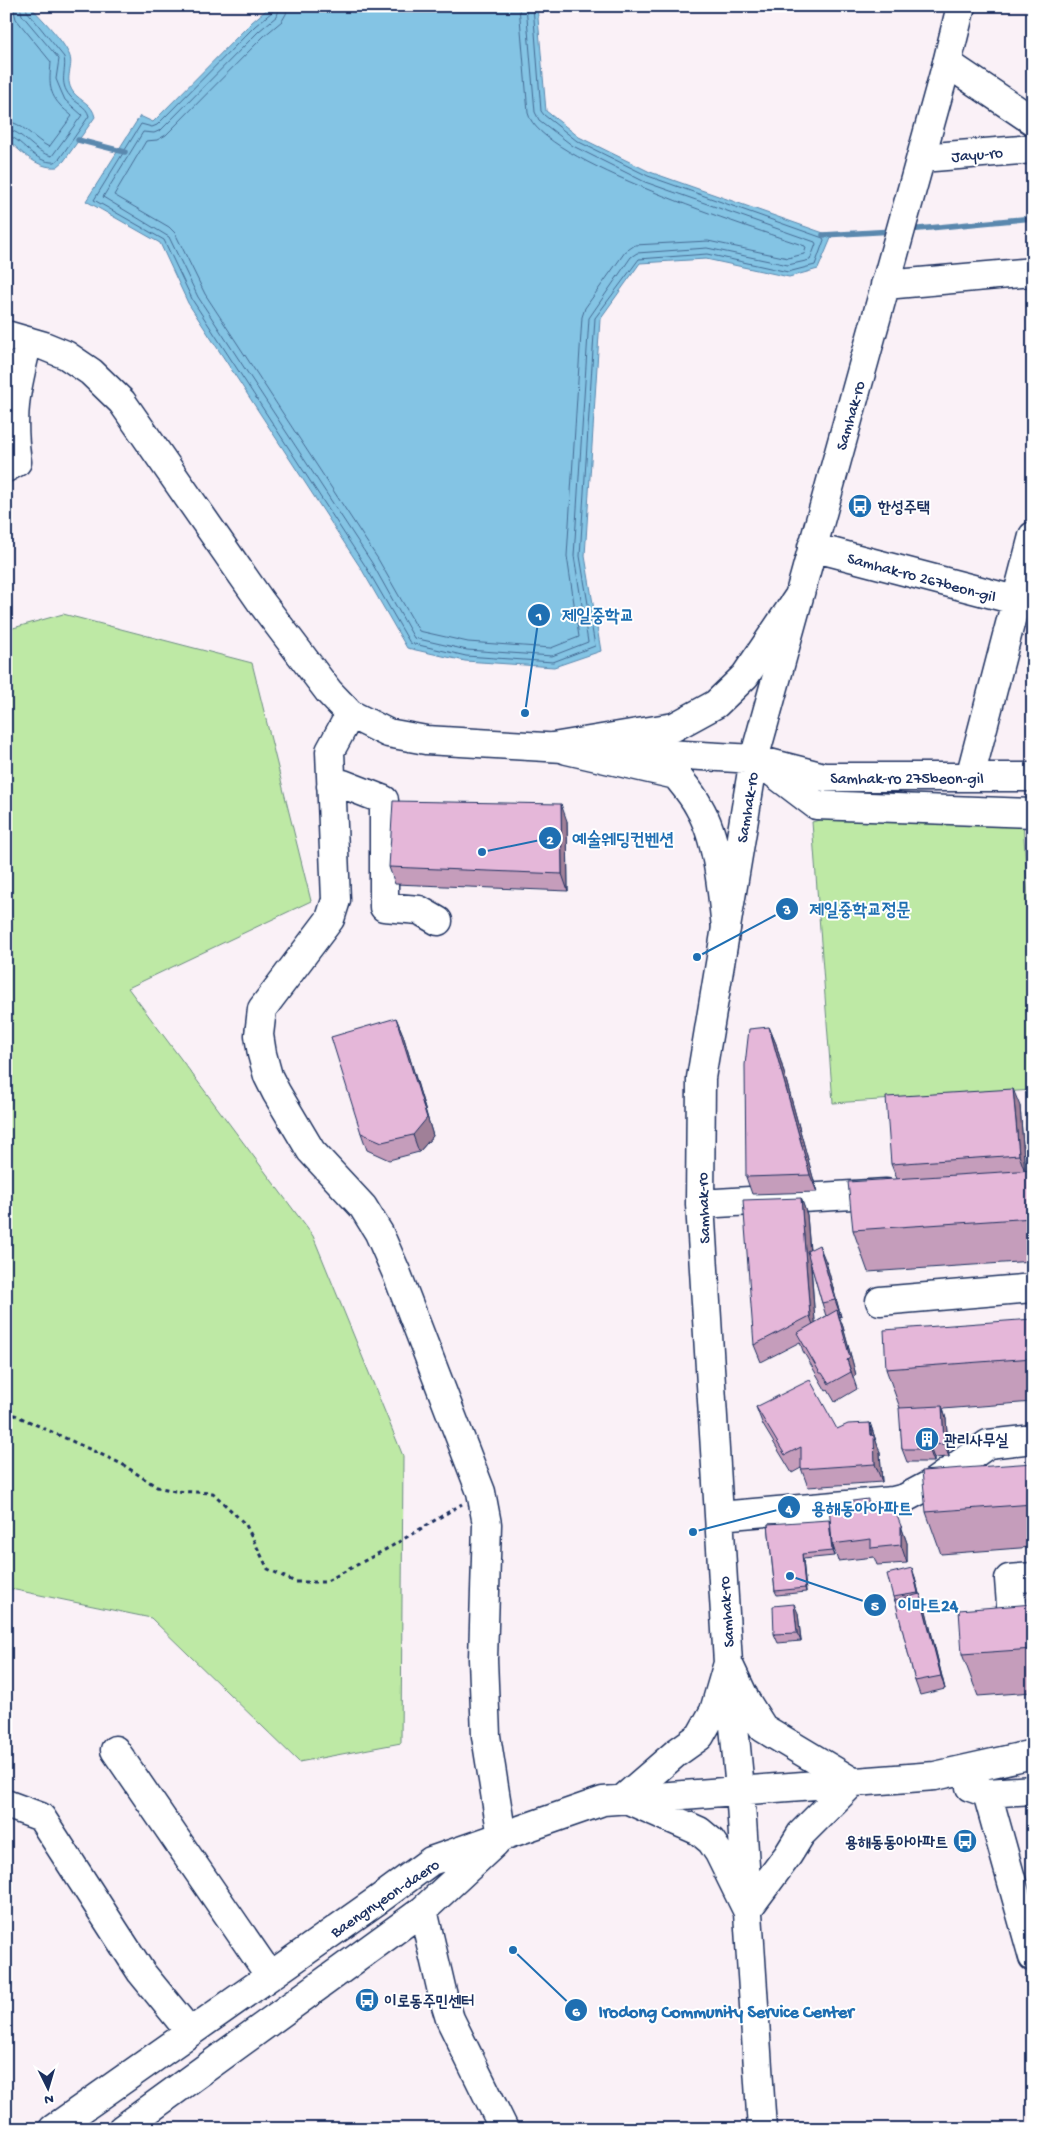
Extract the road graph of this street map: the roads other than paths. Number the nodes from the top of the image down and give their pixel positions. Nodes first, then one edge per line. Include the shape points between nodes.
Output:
1 (961, 6) edge
2 (947, 63) junction
3 (1033, 121) edge
4 (1033, 148) edge
5 (920, 158) junction
6 (1033, 272) edge
7 (882, 296) junction
8 (17, 338) edge
9 (6, 468) edge
10 (1033, 536) edge
11 (812, 547) junction
12 (797, 599) junction
13 (1024, 600) edge
14 (350, 714) junction
15 (553, 747) junction
16 (754, 759) junction
17 (970, 777) junction
18 (1033, 777) edge
19 (331, 786) junction
20 (1033, 813) edge
21 (438, 921) dead end
22 (726, 928) junction
23 (915, 1192) edge
24 (700, 1204) junction
25 (1033, 1288) edge
26 (880, 1301) dead end
27 (1033, 1440) edge
28 (719, 1516) junction
29 (1033, 1577) edge
30 (1014, 1643) edge
31 (728, 1663) junction
32 (115, 1750) dead end
33 (1033, 1754) edge
34 (935, 1776) junction
35 (853, 1782) junction
36 (740, 1789) junction
37 (1033, 1790) edge
38 (987, 1793) junction
39 (624, 1798) junction
40 (6, 1804) edge
41 (502, 1836) junction
42 (423, 1910) junction
43 (747, 1910) junction
44 (1033, 1957) edge
45 (270, 1976) junction
46 (190, 2032) junction
47 (53, 2129) edge
48 (122, 2129) edge
49 (504, 2129) edge
50 (762, 2129) edge

1 - 2 street
2 - 3 street
2 - 5 street
4 - 5 street, Jayu-ro
5 - 7 street, Samhak-ro
6 - 7 street via 923,281
7 - 11 street, Samhak-ro
8 - 9 street via 13,412 17,462
8 - 14 street via 77,362 122,402 261,602 329,692
10 - 13 street
11 - 12 street, Samhak-ro
11 - 13 street, Samhak-ro 267beon-gil
12 - 15 street via 745,676 716,704 674,727
12 - 16 street, Samhak-ro
13 - 17 street
14 - 15 street via 388,733 426,740
14 - 19 street via 330,751
15 - 16 street, Samhak-ro 275beon-gil
15 - 22 street via 676,775 700,807 710,834 721,878
16 - 17 street, Samhak-ro 275beon-gil via 824,777
16 - 20 street via 816,805
16 - 22 street, Samhak-ro
17 - 18 street, Samhak-ro 275beon-gil
19 - 21 street via 343,784 384,800 384,907 420,910
19 - 41 street via 336,900 330,919 262,1009 259,1034 262,1054 276,1092 311,1151 363,1207 379,1233 482,1492 487,1524 483,1659 486,1736
22 - 24 street, Samhak-ro via 701,1078
23 - 24 street
24 - 28 street, Samhak-ro
25 - 26 street
27 - 28 street via 988,1444 933,1483 893,1501
28 - 31 street, Samhak-ro
29 - 30 street via 1009,1579
31 - 35 street via 763,1728
31 - 36 street, Samhak-ro
31 - 39 street via 714,1711 700,1736
32 - 45 street
33 - 34 street
34 - 35 street
34 - 38 street
35 - 36 street
35 - 43 street via 800,1834
36 - 39 street
36 - 43 street, Samhak-ro
37 - 38 street
38 - 44 street
39 - 41 street via 603,1801
39 - 43 street via 699,1831 711,1841
40 - 46 street via 41,1817 141,1972
41 - 42 street, Baengnyeon-daero
41 - 45 street, Baengnyeon-daero via 431,1861
42 - 48 street, Baengnyeon-daero
42 - 49 street via 450,2019
43 - 50 street, Samhak-ro
45 - 46 street, Baengnyeon-daero
46 - 47 street, Baengnyeon-daero

